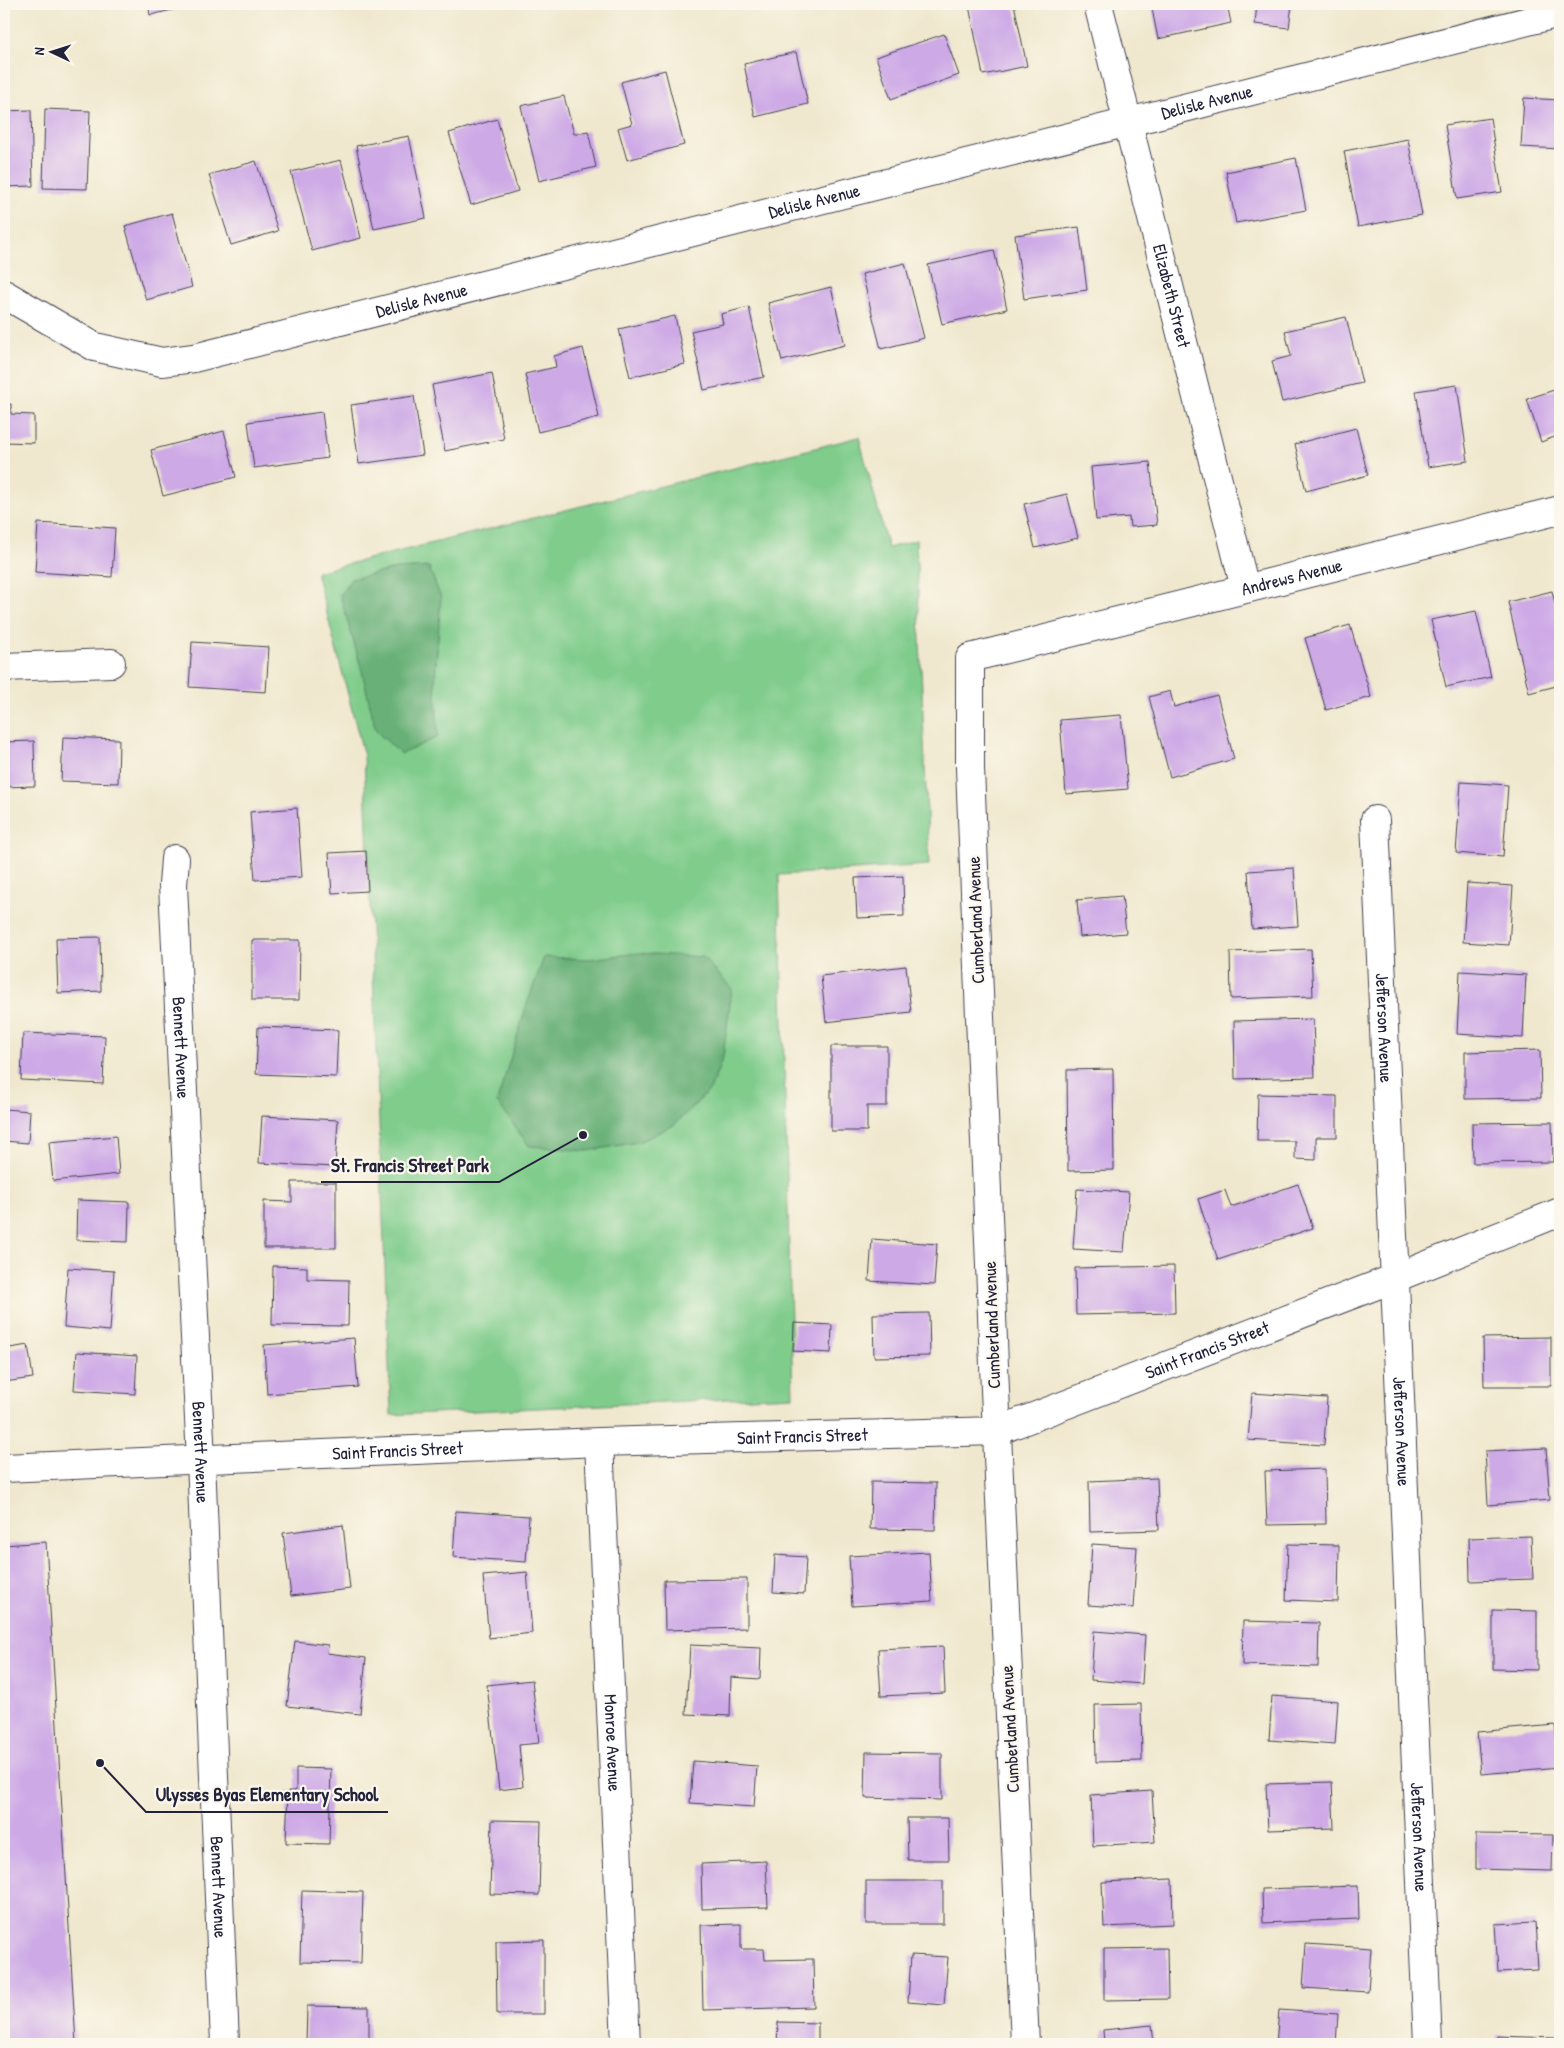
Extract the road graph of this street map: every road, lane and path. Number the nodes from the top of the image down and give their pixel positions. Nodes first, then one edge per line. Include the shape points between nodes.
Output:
1 (1098, 4) edge
2 (1560, 13) edge
3 (1127, 121) junction
4 (4, 294) edge
5 (1560, 510) edge
6 (1245, 588) junction
7 (1022, 645) joint
8 (111, 663) dead end
9 (4, 667) edge
10 (1375, 820) dead end
11 (175, 859) dead end
12 (1560, 1212) edge
13 (1396, 1278) junction
14 (997, 1431) junction
15 (600, 1442) junction
16 (201, 1460) junction
17 (4, 1468) edge
18 (225, 2044) edge
19 (626, 2044) edge
20 (1025, 2044) edge
21 (1428, 2044) edge

1 - 3 street, Elizabeth Street
2 - 3 street, Delisle Avenue
3 - 4 street, Delisle Avenue via 194,358 162,362 95,347
3 - 6 street, Elizabeth Street
5 - 6 street, Andrews Avenue
6 - 7 street, Andrews Avenue
7 - 14 street, Cumberland Avenue via 970,658 970,768
8 - 9 street
10 - 13 street, Jefferson Avenue
11 - 16 street, Bennett Avenue via 174,895
12 - 13 street, Saint Francis Street
13 - 14 street, Saint Francis Street
13 - 21 street, Jefferson Avenue
14 - 15 street, Saint Francis Street
14 - 20 street, Cumberland Avenue
15 - 16 street, Saint Francis Street
15 - 19 street, Monroe Avenue
16 - 17 street, Saint Francis Street
16 - 18 street, Bennett Avenue

